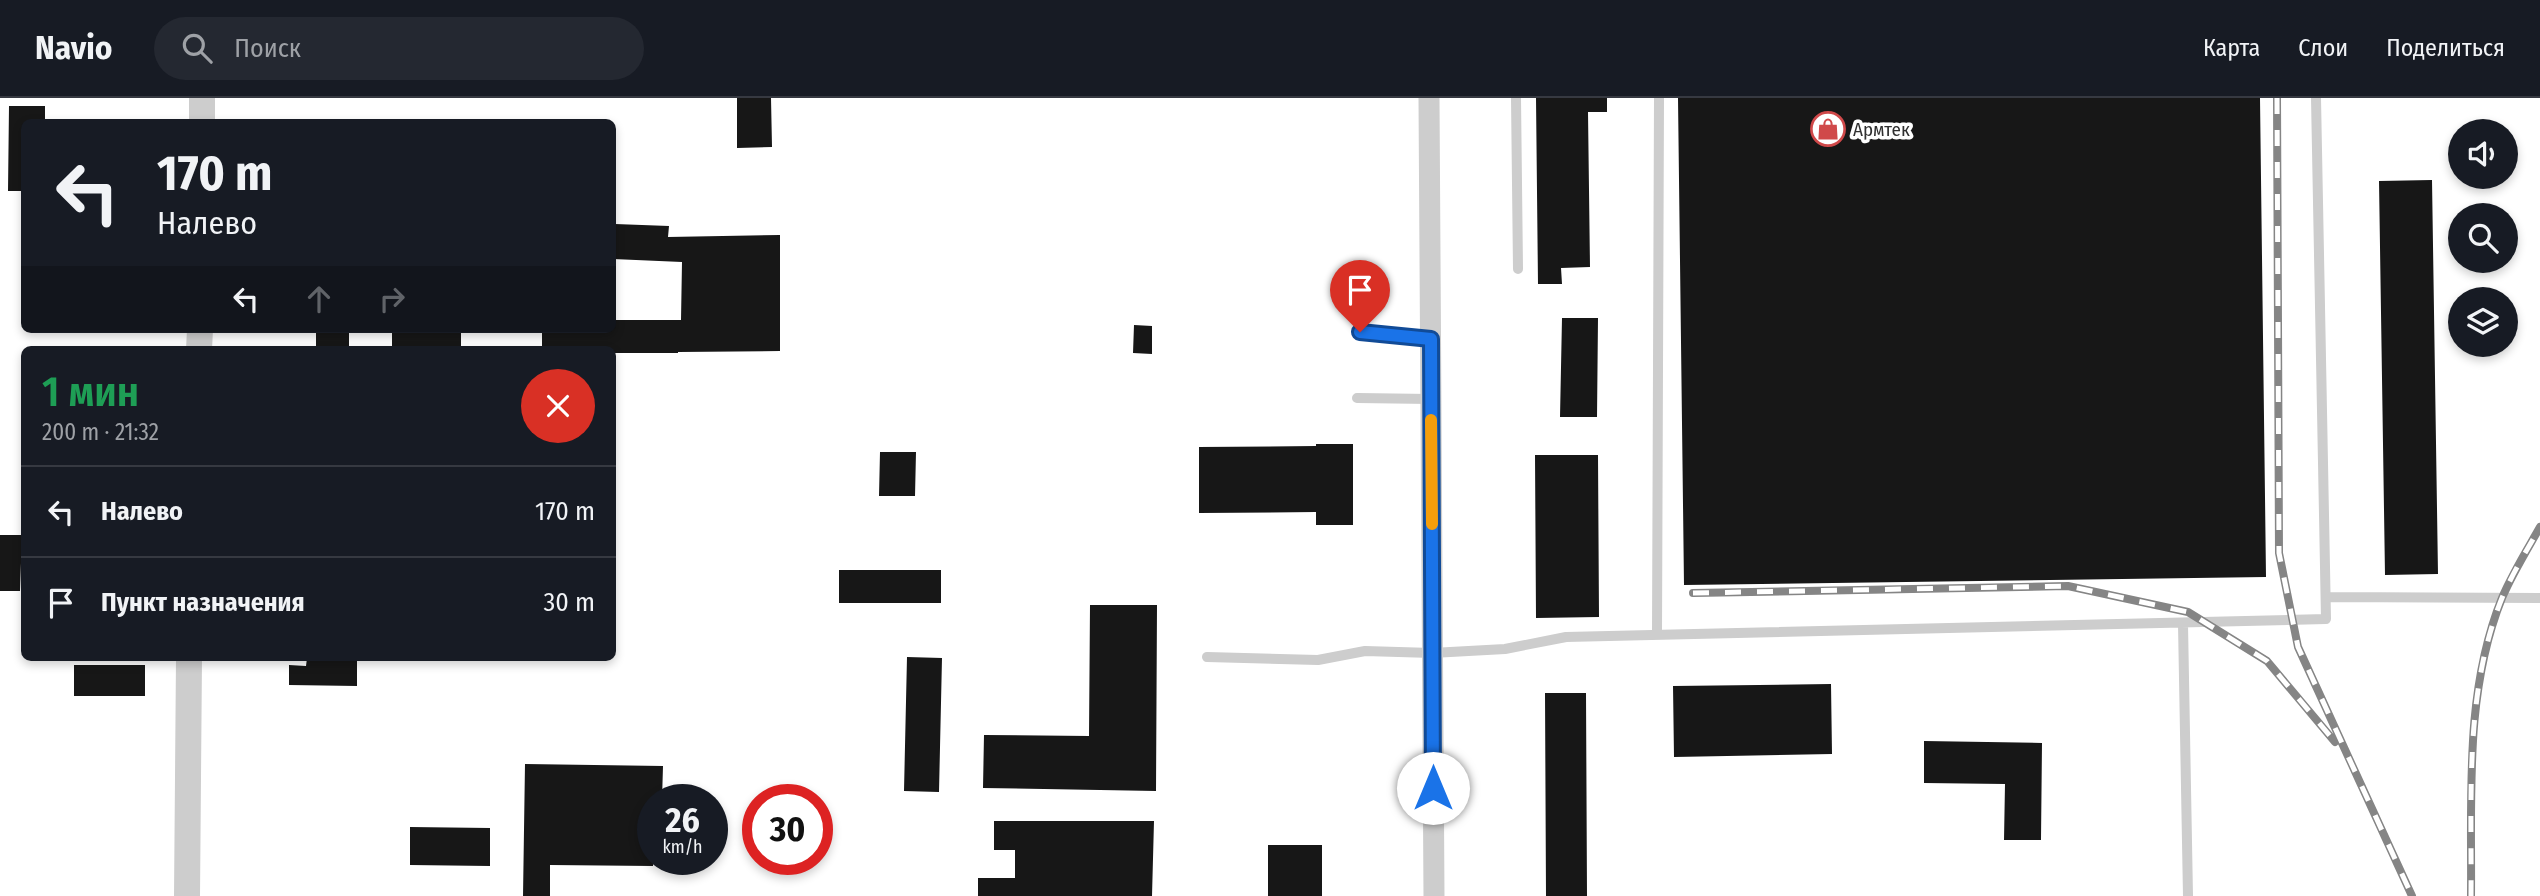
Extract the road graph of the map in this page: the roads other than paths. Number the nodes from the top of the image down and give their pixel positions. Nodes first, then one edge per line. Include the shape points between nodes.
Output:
1 (202, 98) edge
2 (1429, 98) edge
3 (1516, 98) edge
4 (1659, 98) edge
5 (2316, 98) edge
6 (202, 119) edge
7 (1518, 269) dead end
8 (1360, 332) dead end
9 (1431, 339) junction
10 (1357, 398) dead end
11 (1431, 399) junction
12 (2326, 597) junction
13 (2540, 598) edge
14 (2183, 624) junction
15 (1657, 635) junction
16 (1433, 653) junction
17 (1207, 657) dead end
18 (189, 661) edge
19 (187, 896) edge
20 (1434, 896) edge
21 (2188, 896) edge

1 - 6 street
2 - 9 street
3 - 7 lane
4 - 15 lane
5 - 12 lane
8 - 9 lane
9 - 11 street
10 - 11 lane
11 - 16 street
12 - 13 lane
12 - 14 lane via 2326,619
14 - 15 lane
14 - 21 lane
15 - 16 lane via 1566,637 1505,649
16 - 17 lane via 1365,651 1318,660
16 - 20 street
18 - 19 street

